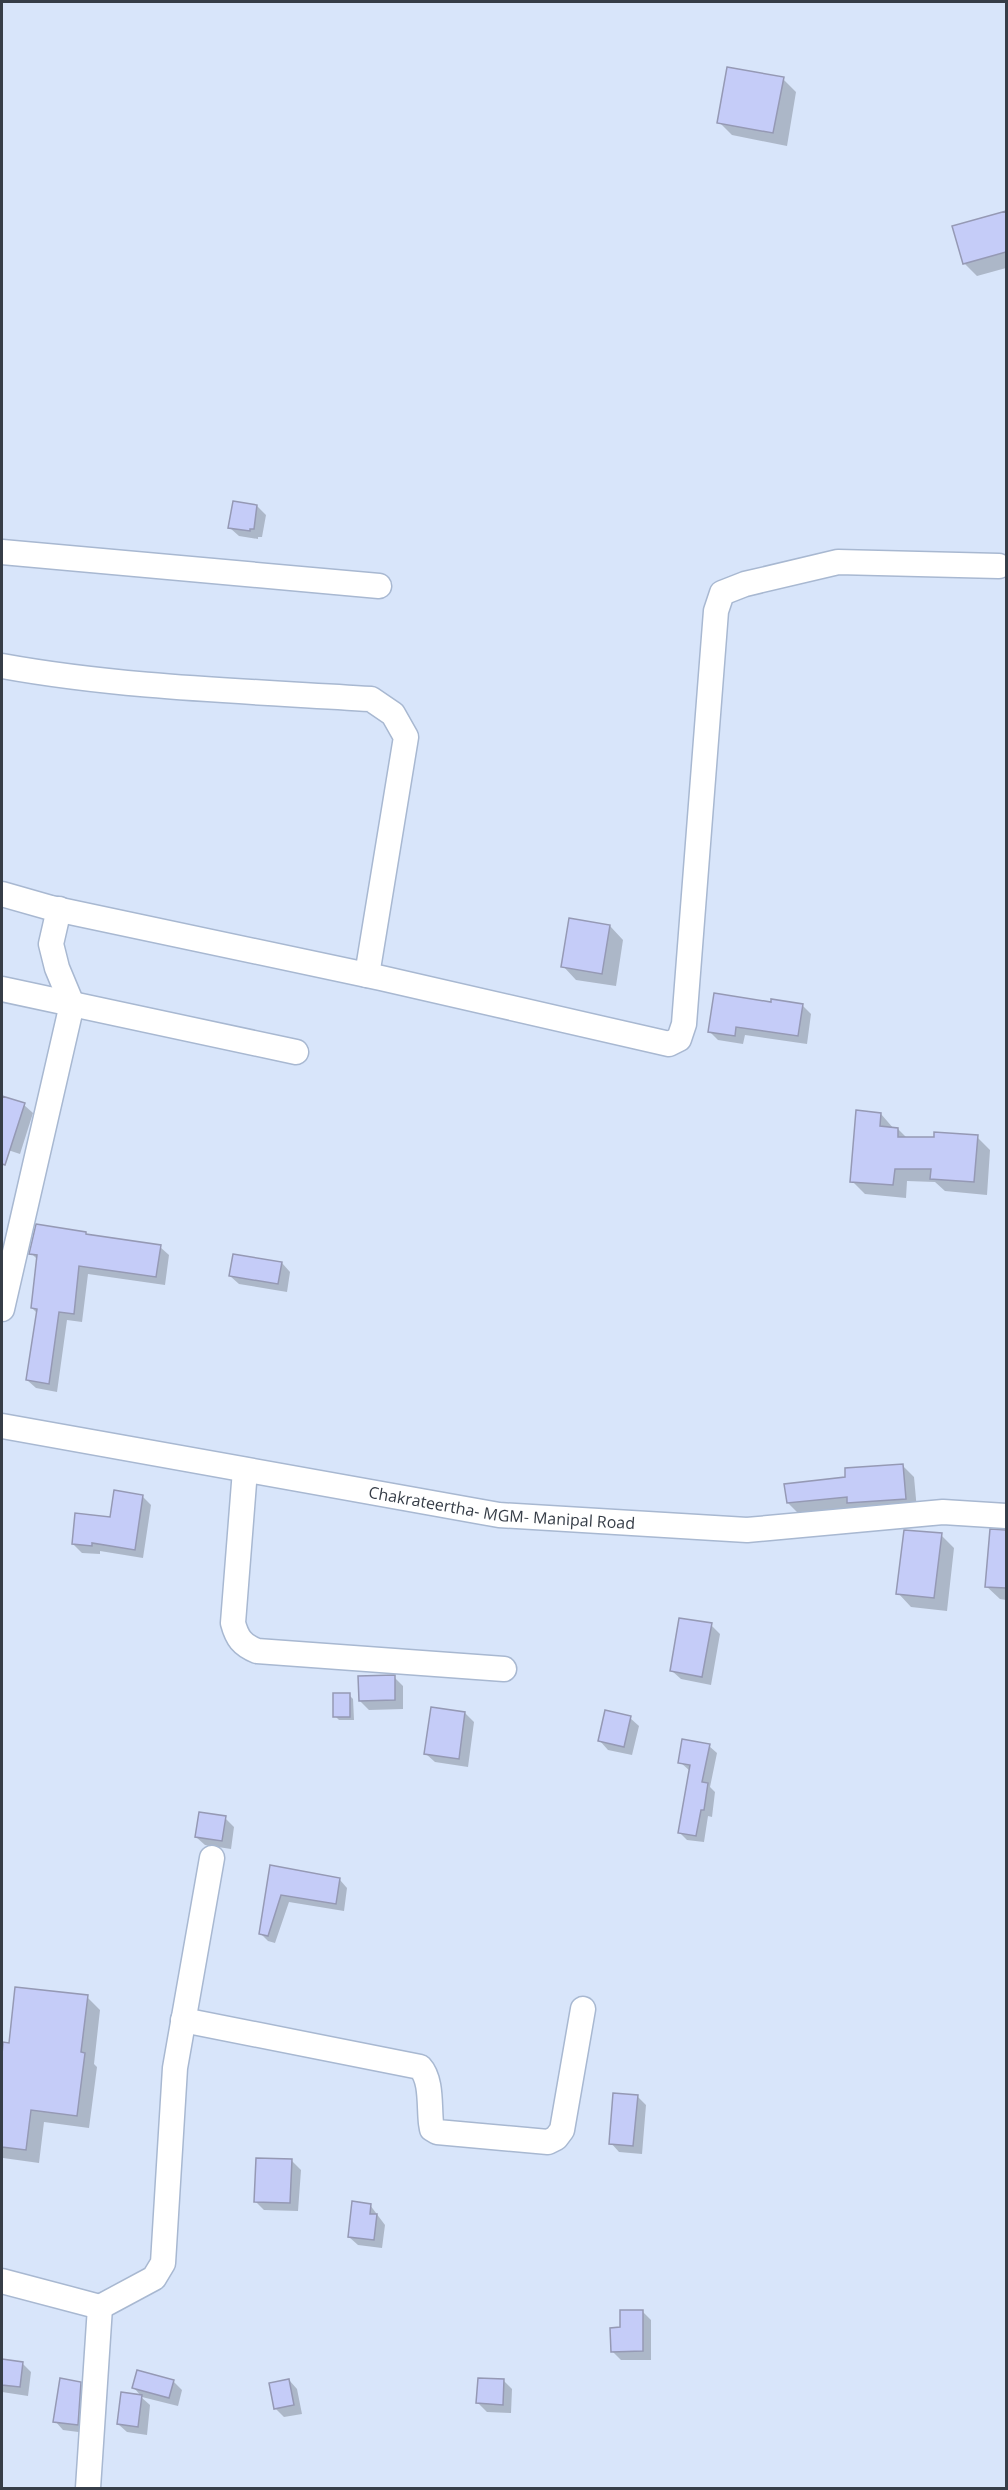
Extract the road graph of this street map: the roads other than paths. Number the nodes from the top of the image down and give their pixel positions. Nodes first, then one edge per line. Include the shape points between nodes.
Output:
1 (2, 552) edge
2 (999, 566) dead end
3 (379, 586) dead end
4 (2, 666) edge
5 (2, 894) edge
6 (59, 909) junction
7 (367, 975) junction
8 (2, 989) edge
9 (72, 1004) junction
10 (297, 1052) dead end
11 (2, 1309) edge
12 (2, 1426) edge
13 (245, 1470) junction
14 (1006, 1516) edge
15 (504, 1669) dead end
16 (212, 1858) dead end
17 (583, 2009) dead end
18 (183, 2020) junction
19 (2, 2281) edge
20 (100, 2307) junction
21 (88, 2488) edge

1 - 3 street
2 - 7 street via 838,562 722,593 716,611 684,1024 679,1039 669,1044
4 - 7 street via 155,685 371,699 393,714 406,737
5 - 6 street
6 - 7 street
6 - 9 street via 51,944
8 - 9 street
9 - 10 street
9 - 11 street
12 - 13 street, Chakrateertha- MGM- Manipal Road
13 - 14 street, Chakrateertha- MGM- Manipal Road via 522,1517 747,1530 943,1512
13 - 15 street via 233,1623 245,1646 257,1651
16 - 18 street
17 - 18 street via 562,2130 548,2142 437,2132 430,2123 427,2080 420,2067
18 - 20 street via 175,2068 163,2263 154,2278
19 - 20 street
20 - 21 street

